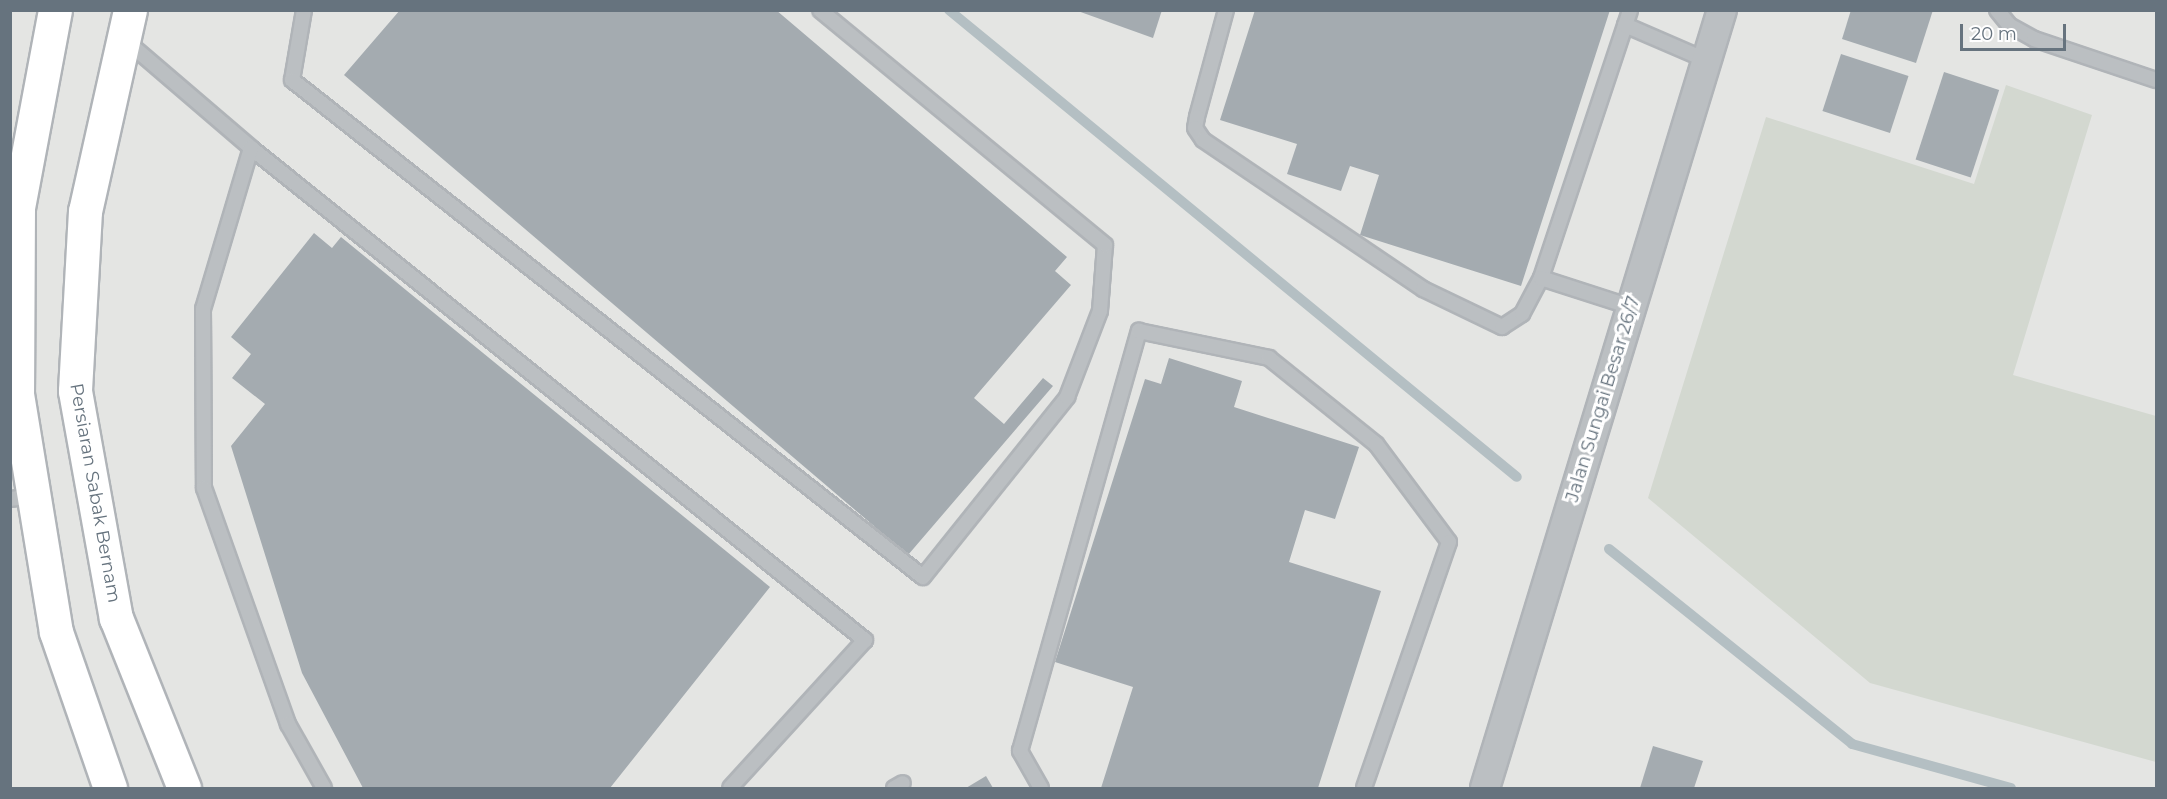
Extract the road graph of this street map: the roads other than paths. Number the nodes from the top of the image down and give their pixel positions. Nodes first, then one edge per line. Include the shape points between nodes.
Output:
1 (55, 10) edge
2 (304, 10) edge
3 (820, 10) edge
4 (1227, 10) edge
5 (1630, 10) edge
6 (1722, 10) edge
7 (1997, 10) edge
8 (125, 23) edge
9 (1625, 25) junction
10 (1706, 60) junction
11 (2157, 80) edge
12 (251, 148) junction
13 (1541, 278) junction
14 (1631, 307) junction
15 (22, 498) edge
16 (110, 789) edge
17 (184, 789) edge
18 (324, 789) edge
19 (730, 789) edge
20 (1041, 789) edge
21 (1364, 789) edge
22 (1485, 789) edge

1 - 15 street via 18,208 17,394
2 - 3 lane via 292,80 923,577 1067,397 1100,311 1105,245
4 - 13 lane via 1197,117 1195,129 1203,140 1424,289 1502,327 1522,314
5 - 9 lane
6 - 10 street, Jalan Sungai Besar 26/7
7 - 11 lane via 2009,25 2034,39
8 - 12 lane
8 - 17 street, Persiaran Sabak Bernam via 85,211 75,391 116,618
9 - 10 lane
9 - 13 lane
10 - 14 street, Jalan Sungai Besar 26/7
12 - 18 lane via 203,309 204,488 288,724
12 - 19 lane via 865,640
13 - 14 lane
14 - 22 street, Jalan Sungai Besar 26/7
15 - 16 street via 56,632
20 - 21 lane via 1020,751 1138,331 1269,358 1376,444 1449,542

